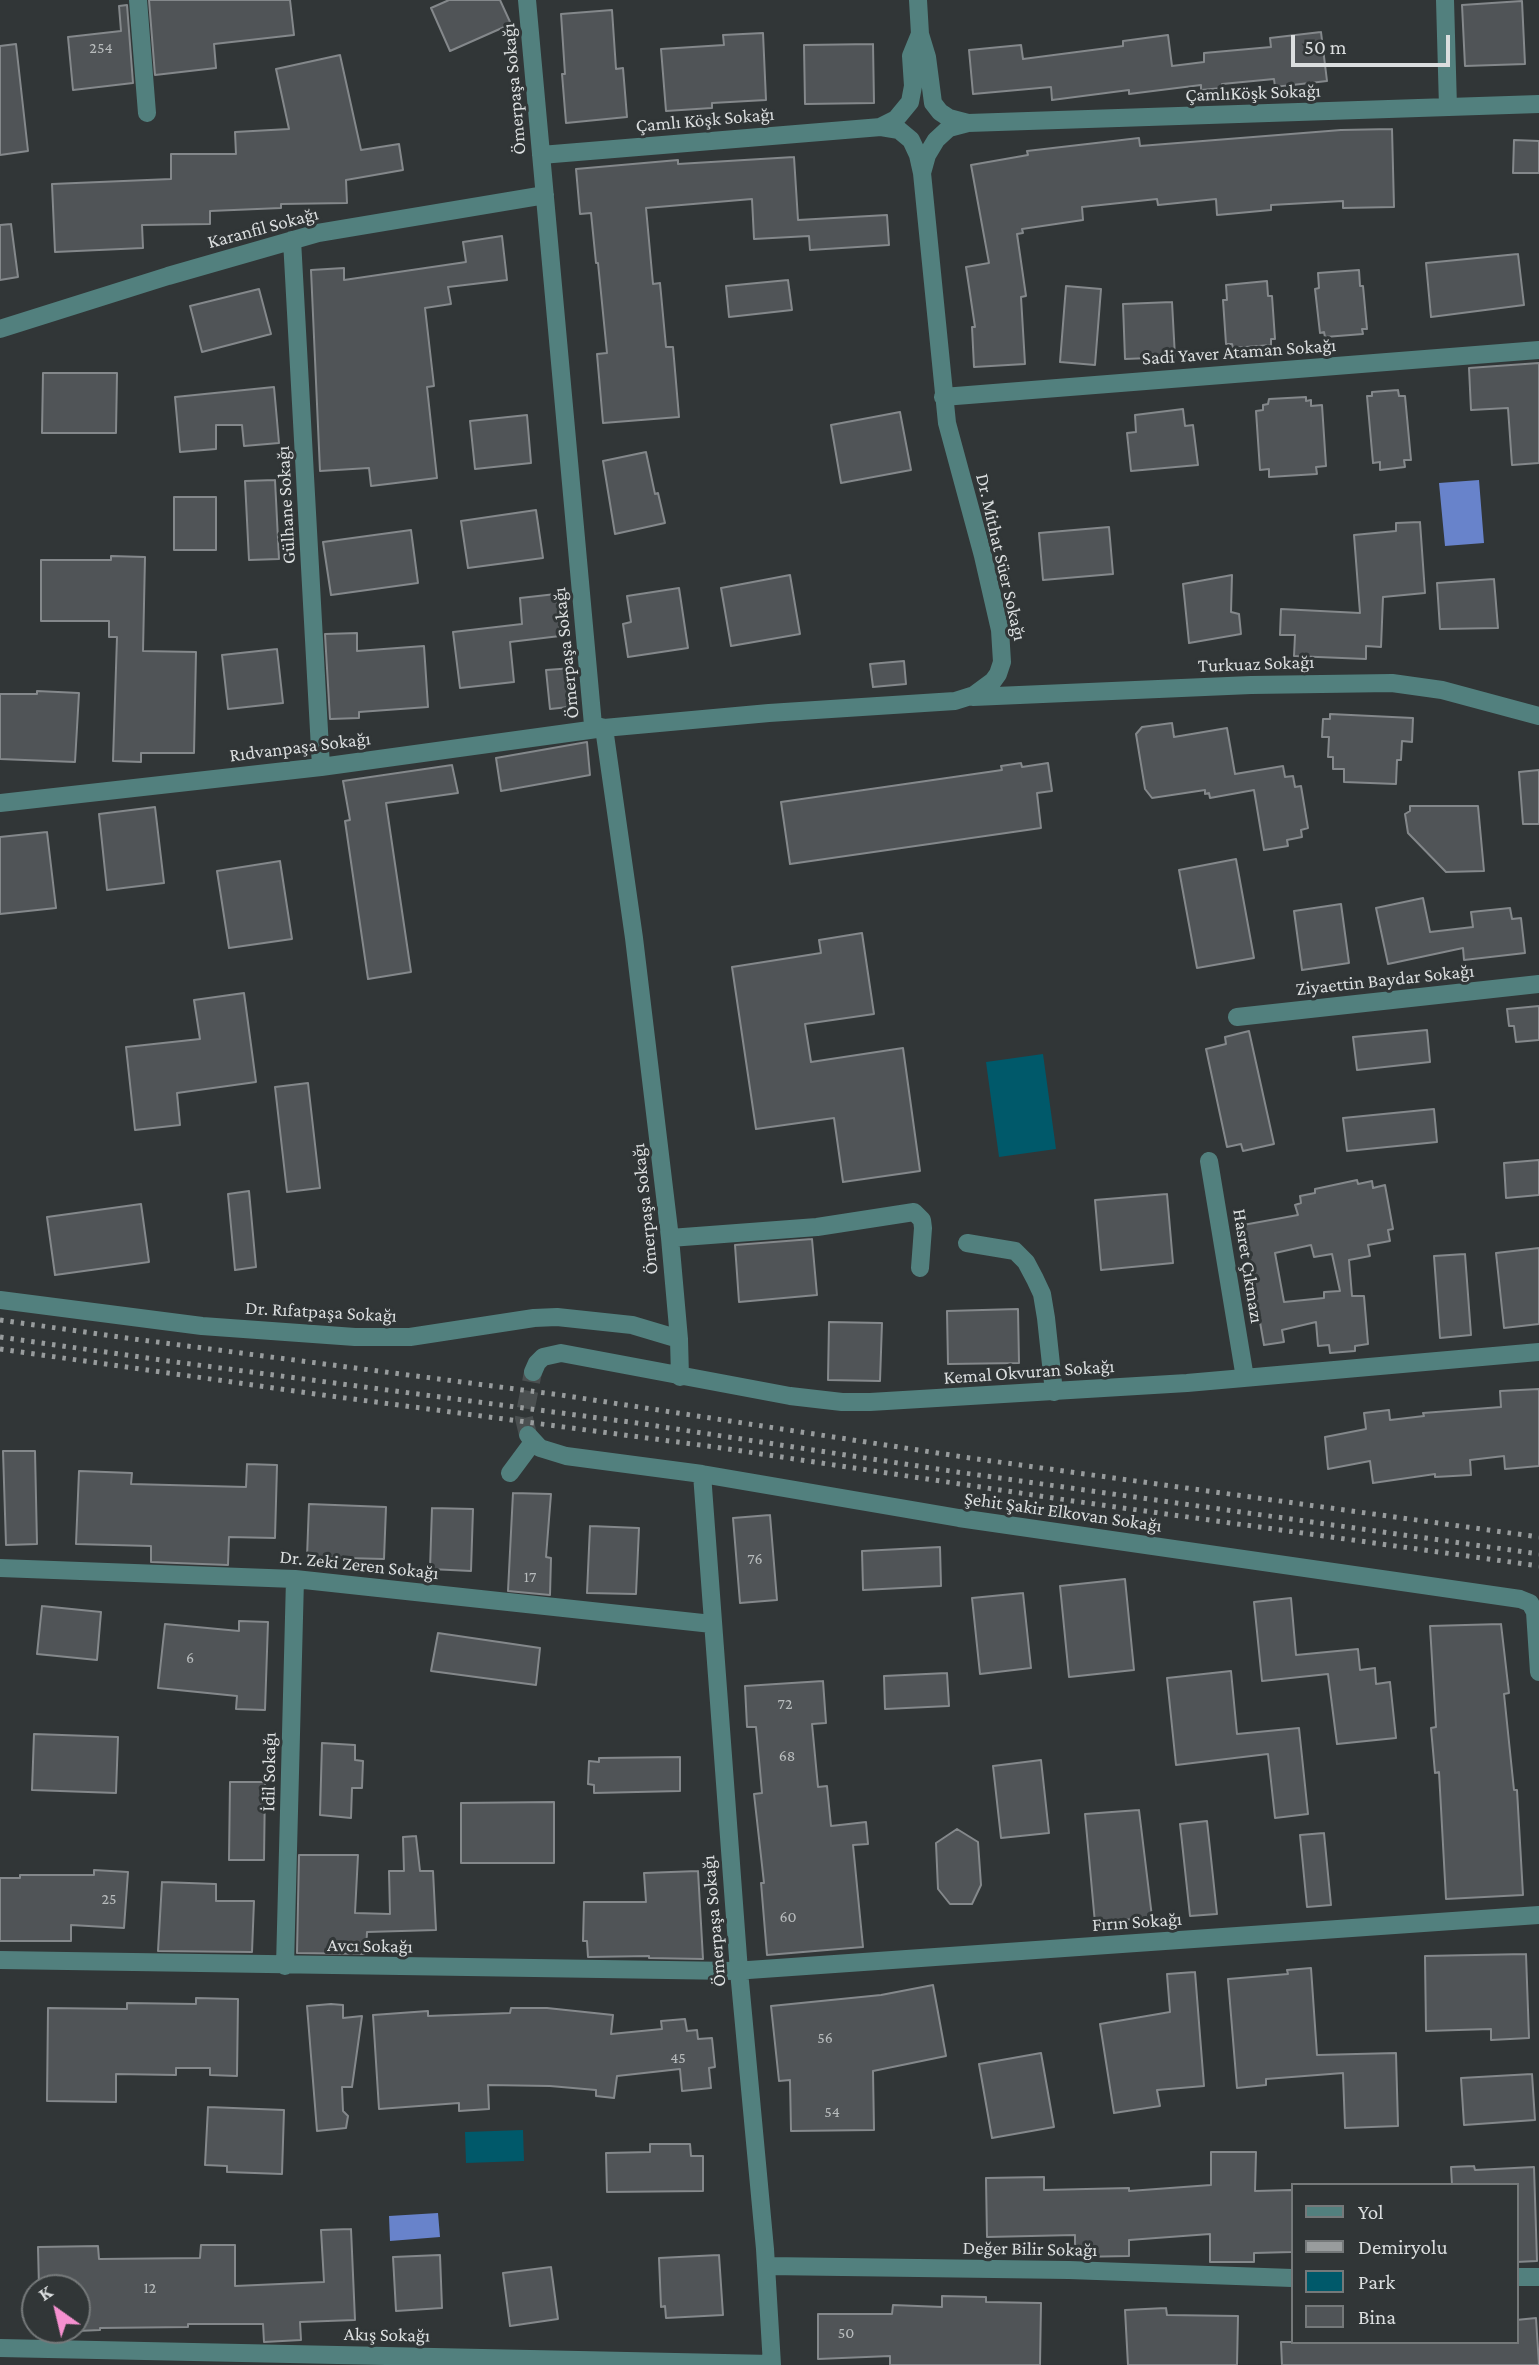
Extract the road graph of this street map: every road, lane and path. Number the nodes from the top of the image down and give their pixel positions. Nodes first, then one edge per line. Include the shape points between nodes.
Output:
1 (138, 0) edge
2 (527, 0) edge
3 (918, 0) edge
4 (1445, 0) edge
5 (920, 34) junction
6 (1539, 104) edge
7 (1448, 107) junction
8 (147, 113) dead end
9 (968, 123) junction
10 (873, 128) junction
11 (541, 155) junction
12 (922, 173) junction
13 (545, 195) junction
14 (292, 240) junction
15 (0, 329) edge
16 (1539, 350) edge
17 (943, 397) junction
18 (970, 697) junction
19 (1539, 716) edge
20 (604, 728) junction
21 (321, 767) junction
22 (0, 803) edge
23 (1539, 984) edge
24 (1237, 1017) dead end
25 (1209, 1161) dead end
26 (670, 1238) junction
27 (967, 1243) dead end
28 (920, 1268) dead end
29 (0, 1300) edge
30 (680, 1339) junction
31 (1539, 1352) edge
32 (533, 1371) dead end
33 (680, 1377) junction
34 (1245, 1378) junction
35 (1054, 1392) junction
36 (510, 1473) dead end
37 (702, 1474) junction
38 (0, 1568) edge
39 (295, 1579) junction
40 (712, 1624) junction
41 (1539, 1672) edge
42 (1539, 1915) edge
43 (0, 1961) edge
44 (285, 1966) junction
45 (739, 1971) junction
46 (766, 2266) junction
47 (1518, 2277) edge
48 (1539, 2277) edge
49 (1290, 2278) edge
50 (0, 2348) edge
51 (772, 2365) edge

1 - 8 street
2 - 11 street, Ömerpaşa Sokağı
3 - 5 street
4 - 7 street
5 - 9 street via 935,108
5 - 10 street via 911,56 910,102 896,119
6 - 7 street, ÇamlıKöşk Sokağı
7 - 9 street, ÇamlıKöşk Sokağı
9 - 12 street, Dr. Mithat Süer Sokağı via 949,128 936,140
10 - 11 street, Çamlı Köşk Sokağı
10 - 12 street, Dr. Mithat Süer Sokağı via 891,127 904,133 914,144
11 - 13 street, Ömerpaşa Sokağı
12 - 17 street, Dr. Mithat Süer Sokağı
13 - 14 street, Karanfil Sokağı
13 - 20 street, Ömerpaşa Sokağı via 593,725
14 - 15 street, Karanfil Sokağı
14 - 21 street, Gülhane Sokağı
16 - 17 street, Sadi Yaver Ataman Sokağı
17 - 18 street, Dr. Mithat Süer Sokağı via 1002,649 998,674
18 - 19 street, Turkuaz Sokağı via 1392,683 1442,690
18 - 20 street
20 - 21 street, Rıdvanpaşa Sokağı
20 - 26 street, Ömerpaşa Sokağı
21 - 22 street, Rıdvanpaşa Sokağı
23 - 24 street, Ziyaettin Baydar Sokağı
25 - 34 street, Hasret Çıkmazı
26 - 28 street via 817,1227 914,1212 923,1228
26 - 30 street, Ömerpaşa Sokağı
27 - 35 street via 1015,1251 1026,1262 1042,1294
29 - 30 street, Dr. Rıfatpaşa Sokağı via 202,1326 355,1337 410,1337 557,1317 632,1325
30 - 33 street, Ömerpaşa Sokağı
31 - 34 street, Kemal Okvuran Sokağı
32 - 33 street, Kemal Okvuran Sokağı via 543,1357 561,1353
33 - 35 street, Kemal Okvuran Sokağı via 842,1402
34 - 35 street, Kemal Okvuran Sokağı
36 - 37 street, Şehit Şakir Elkovan Sokağı via 530,1439 566,1456
37 - 40 street, Ömerpaşa Sokağı
37 - 41 street, Şehit Şakir Elkovan Sokağı via 940,1515 1520,1599 1530,1603 1535,1612
38 - 39 street, Dr. Zeki Zeren Sokağı
39 - 40 street, Dr. Zeki Zeren Sokağı
39 - 44 street, İdil Sokağı
40 - 45 street, Ömerpaşa Sokağı
42 - 45 street, Fırın Sokağı
43 - 44 street, Avcı Sokağı
44 - 45 street, Avcı Sokağı
45 - 46 street, Ömerpaşa Sokağı
46 - 49 street, Değer Bilir Sokağı
46 - 51 street, Ömerpaşa Sokağı
47 - 48 street
50 - 51 street, Akış Sokağı

